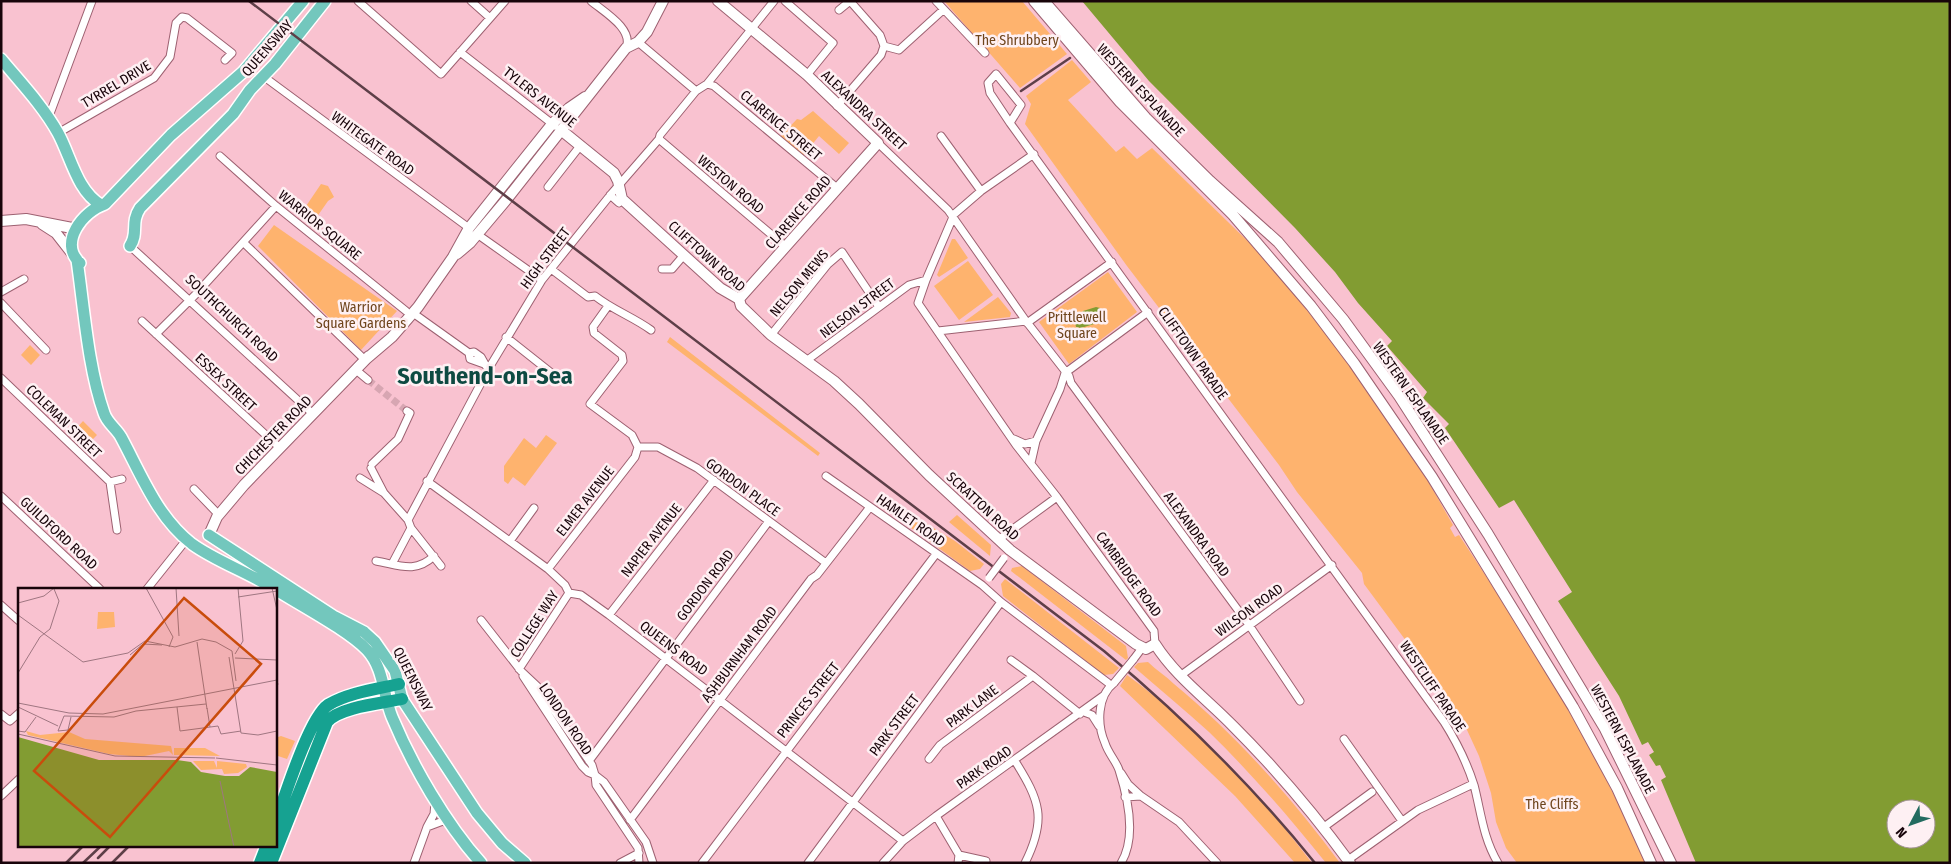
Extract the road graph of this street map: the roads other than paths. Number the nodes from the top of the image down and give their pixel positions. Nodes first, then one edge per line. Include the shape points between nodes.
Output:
1 (92, 1) edge
2 (303, 1) edge
3 (324, 1) edge
4 (358, 1) edge
5 (471, 1) edge
6 (505, 1) edge
7 (591, 1) edge
8 (663, 1) edge
9 (718, 1) edge
10 (774, 1) edge
11 (785, 1) edge
12 (850, 1) edge
13 (936, 1) edge
14 (1034, 1) edge
15 (1044, 1) edge
16 (839, 10) dead end
17 (943, 10) junction
18 (490, 18) junction
19 (751, 29) junction
20 (638, 42) junction
21 (884, 46) junction
22 (626, 48) junction
23 (460, 52) junction
24 (985, 53) dead end
25 (1, 59) edge
26 (225, 60) dead end
27 (807, 75) junction
28 (263, 76) junction
29 (707, 84) junction
30 (696, 91) junction
31 (838, 106) junction
32 (48, 119) junction
33 (1010, 122) junction
34 (557, 127) junction
35 (58, 133) junction
36 (941, 136) dead end
37 (659, 139) junction
38 (878, 142) junction
39 (580, 146) junction
40 (1034, 154) junction
41 (220, 156) dead end
42 (548, 187) dead end
43 (618, 187) junction
44 (837, 188) junction
45 (981, 191) junction
46 (610, 195) junction
47 (619, 203) dead end
48 (103, 204) junction
49 (276, 206) junction
50 (952, 217) junction
51 (1, 221) edge
52 (37, 222) junction
53 (77, 227) junction
54 (473, 231) junction
55 (244, 243) junction
56 (130, 246) joint
57 (786, 247) junction
58 (684, 255) junction
59 (77, 260) junction
60 (1112, 262) junction
61 (551, 269) junction
62 (662, 269) dead end
63 (24, 279) dead end
64 (542, 280) junction
65 (926, 280) junction
66 (1, 292) edge
67 (739, 299) junction
68 (190, 300) junction
69 (1, 303) edge
70 (608, 306) junction
71 (879, 307) junction
72 (409, 312) junction
73 (1148, 312) junction
74 (142, 321) dead end
75 (1026, 322) junction
76 (651, 330) dead end
77 (938, 332) junction
78 (156, 334) junction
79 (771, 336) junction
80 (506, 337) junction
81 (46, 350) dead end
82 (365, 360) junction
83 (806, 361) junction
84 (486, 366) junction
85 (356, 370) junction
86 (1065, 373) junction
87 (554, 375) dead end
88 (1, 378) edge
89 (368, 380) tunnel mouth
90 (1062, 382) junction
91 (1071, 383) junction
92 (406, 411) dead end
93 (313, 414) junction
94 (1014, 439) junction
95 (1036, 441) junction
96 (638, 447) junction
97 (280, 448) junction
98 (1031, 463) junction
99 (826, 476) dead end
100 (360, 478) dead end
101 (122, 479) dead end
102 (714, 480) junction
103 (110, 482) junction
104 (427, 482) junction
105 (194, 489) dead end
106 (384, 493) junction
107 (1, 496) edge
108 (1057, 497) junction
109 (870, 507) junction
110 (534, 508) dead end
111 (219, 515) junction
112 (408, 520) junction
113 (769, 521) junction
114 (411, 528) junction
115 (117, 530) dead end
116 (209, 535) joint
117 (187, 540) junction
118 (998, 540) junction
119 (510, 542) junction
120 (936, 554) junction
121 (1007, 554) junction
122 (434, 556) junction
123 (376, 560) dead end
124 (826, 563) junction
125 (392, 564) junction
126 (1332, 565) junction
127 (441, 566) dead end
128 (548, 569) junction
129 (982, 585) junction
130 (99, 588) edge
131 (147, 588) edge
132 (273, 588) edge
133 (276, 590) edge
134 (569, 593) junction
135 (1001, 602) junction
136 (1, 605) edge
137 (609, 615) junction
138 (481, 620) dead end
139 (18, 621) edge
140 (1249, 625) junction
141 (1155, 644) junction
142 (1142, 648) junction
143 (666, 658) junction
144 (1011, 660) dead end
145 (520, 670) junction
146 (1033, 676) junction
147 (1180, 676) junction
148 (399, 684) junction
149 (1113, 684) junction
150 (383, 688) junction
151 (1103, 696) junction
152 (402, 699) junction
153 (721, 700) junction
154 (1300, 701) dead end
155 (386, 702) junction
156 (1082, 713) junction
157 (1, 714) edge
158 (18, 714) edge
159 (1101, 730) junction
160 (1344, 739) dead end
161 (785, 750) junction
162 (929, 759) dead end
163 (1015, 760) junction
164 (589, 761) junction
165 (1118, 769) junction
166 (595, 775) junction
167 (18, 780) edge
168 (1473, 784) junction
169 (1372, 792) dead end
170 (1, 796) edge
171 (1141, 796) junction
172 (1125, 798) junction
173 (436, 799) junction
174 (852, 802) junction
175 (936, 816) junction
176 (630, 820) junction
177 (1402, 820) junction
178 (276, 821) edge
179 (427, 827) junction
180 (1324, 827) junction
181 (454, 828) junction
182 (903, 841) junction
183 (267, 846) edge
184 (639, 853) junction
185 (958, 859) edge
186 (986, 861) dead end
187 (1350, 861) edge
188 (260, 863) edge
189 (271, 863) edge
190 (414, 863) edge
191 (481, 863) edge
192 (525, 863) edge
193 (620, 863) edge
194 (639, 863) edge
195 (653, 863) edge
196 (702, 863) edge
197 (808, 863) edge
198 (883, 863) edge
199 (1025, 863) edge
200 (1121, 863) edge
201 (1217, 863) edge
202 (1498, 863) edge
203 (1651, 863) edge
204 (1671, 863) edge

1 - 32 street
2 - 48 main road, QUEENSWAY via 243,72 171,135
3 - 28 main road, QUEENSWAY
4 - 23 street via 441,74
5 - 18 street
6 - 18 street
7 - 22 street via 622,27 627,37
8 - 20 street, CHICHESTER ROAD via 650,28
9 - 19 street, ALEXANDRA STREET
10 - 19 street, HIGH STREET
11 - 27 street via 834,43
12 - 16 street
12 - 21 street via 880,35
13 - 17 street
14 - 203 street, WESTERN ESPLANADE via 1120,102 1234,215 1354,363 1436,484 1573,708 1617,788
15 - 204 street, WESTERN ESPLANADE via 1146,118 1278,242 1343,320 1399,396 1468,502 1609,736
17 - 21 street via 899,50
17 - 24 street
18 - 23 street
19 - 27 street, ALEXANDRA STREET
19 - 29 street, HIGH STREET
20 - 22 street, CHICHESTER ROAD
20 - 30 street
21 - 31 street via 881,55
22 - 34 street, CHICHESTER ROAD
23 - 34 street, TYLERS AVENUE
25 - 32 main road
26 - 35 street, TYRREL DRIVE via 232,52 182,17 176,23 170,57 154,78
27 - 31 street, ALEXANDRA STREET
28 - 54 street, WHITEGATE ROAD
28 - 56 main road, QUEENSWAY via 233,114 140,208 134,220 135,236
29 - 30 street, HIGH STREET
29 - 44 street, CLARENCE STREET via 714,86
30 - 37 street, HIGH STREET
31 - 38 street, ALEXANDRA STREET
32 - 35 main road
33 - 33 street, CLIFFTOWN PARADE via 990,93 988,83 996,74 1021,104
33 - 40 street, CLIFFTOWN PARADE
34 - 39 street, TYLERS AVENUE
34 - 54 street, CHICHESTER ROAD
35 - 48 main road via 86,193
36 - 45 street
37 - 43 street, HIGH STREET
37 - 57 street, WESTON ROAD
38 - 44 street, CLARENCE ROAD
38 - 50 street, ALEXANDRA STREET via 930,191
39 - 42 street
39 - 43 street, TYLERS AVENUE via 614,173
40 - 45 street
40 - 60 street, CLIFFTOWN PARADE
41 - 49 street, WARRIOR SQUARE
43 - 46 street, HIGH STREET
43 - 58 street, CLIFFTOWN ROAD via 622,199
44 - 57 street, CLARENCE ROAD
45 - 50 street
46 - 47 street
46 - 61 street, HIGH STREET
48 - 53 main road via 93,209
49 - 55 street
49 - 72 street, WARRIOR SQUARE
50 - 65 street
50 - 75 street, ALEXANDRA ROAD
51 - 52 street via 20,219
52 - 53 street
52 - 59 street via 56,233
53 - 59 main road via 71,239
54 - 64 street, WHITEGATE ROAD
54 - 72 street, CHICHESTER ROAD
55 - 68 street
55 - 82 street
56 - 68 street, SOUTHCHURCH ROAD
57 - 67 street, CLARENCE ROAD
58 - 62 street via 672,269
58 - 67 street, CLIFFTOWN ROAD via 720,288
59 - 117 main road, QUEENSWAY via 98,392 108,423 120,435 150,494
60 - 73 street, CLIFFTOWN PARADE
60 - 75 street
61 - 64 street, HIGH STREET
61 - 70 street via 588,297 595,296
63 - 66 street
64 - 80 street, HIGH STREET
65 - 71 street, NELSON STREET via 908,286
65 - 77 street, CAMBRIDGE ROAD via 918,300 920,308
67 - 79 street, CLIFFTOWN ROAD via 740,306
68 - 78 street
68 - 93 street, SOUTHCHURCH ROAD
69 - 81 street
70 - 76 street via 635,318
70 - 96 street via 593,327 594,333 622,355 623,361 590,404 632,435
71 - 79 street, NELSON MEWS via 842,252 828,264
71 - 83 street, NELSON STREET
72 - 82 street, CHICHESTER ROAD via 392,337
72 - 84 street, WARRIOR SQUARE via 469,353 474,352
73 - 86 street
73 - 126 street, CLIFFTOWN PARADE
74 - 78 street, ESSEX STREET
75 - 77 street
75 - 86 street, ALEXANDRA ROAD
77 - 94 street, CAMBRIDGE ROAD
78 - 97 street, ESSEX STREET
79 - 83 street, CLIFFTOWN ROAD
80 - 84 street, HIGH STREET
80 - 87 street
82 - 85 street, CHICHESTER ROAD
83 - 118 street, SCRATTON ROAD via 859,404
84 - 104 street, HIGH STREET
85 - 89 street
85 - 93 street, CHICHESTER ROAD
86 - 90 street
86 - 91 street, ALEXANDRA ROAD
88 - 103 street, COLEMAN STREET
90 - 91 street
90 - 95 street
91 - 140 street, ALEXANDRA ROAD
92 - 106 street via 410,414 398,438 372,466
93 - 97 street, CHICHESTER ROAD
94 - 95 street via 1025,444
94 - 98 street, CAMBRIDGE ROAD
95 - 98 street
96 - 102 street, GORDON PLACE via 658,447
96 - 128 street, ELMER AVENUE via 635,457
97 - 111 street, CHICHESTER ROAD
98 - 108 street, CAMBRIDGE ROAD
99 - 109 street, HAMLET ROAD
100 - 106 street
101 - 103 street
102 - 113 street, GORDON PLACE
102 - 137 street, NAPIER AVENUE
103 - 115 street
104 - 112 street, HIGH STREET
104 - 119 street, QUEENS ROAD
105 - 111 street
106 - 112 street
107 - 130 street, GUILDFORD ROAD
108 - 118 street
108 - 141 street, CAMBRIDGE ROAD via 1154,631
109 - 120 street, HAMLET ROAD
109 - 124 street, ASHBURNHAM ROAD
110 - 119 street
111 - 116 street, CHICHESTER ROAD
112 - 114 street
113 - 124 street, GORDON PLACE
113 - 143 street, GORDON ROAD
114 - 122 street
114 - 125 street
116 - 148 main road, QUEENSWAY via 335,617 364,632 384,654
117 - 131 street
117 - 132 main road, QUEENSWAY via 212,557
118 - 121 street, SCRATTON ROAD
119 - 128 street, QUEENS ROAD
120 - 129 street, HAMLET ROAD
120 - 161 street, PRINCES STREET
121 - 129 street, bridge
121 - 142 street, SCRATTON ROAD
122 - 125 street via 414,568
122 - 127 street
123 - 125 street
124 - 153 street, ASHBURNHAM ROAD via 810,579
126 - 140 street, WILSON ROAD
126 - 168 street, WESTCLIFF PARADE via 1444,722
128 - 134 street, QUEENS ROAD
129 - 135 street, HAMLET ROAD
133 - 150 main road, QUEENSWAY via 367,650 380,670
134 - 137 street, QUEENS ROAD via 581,595
134 - 145 street, COLLEGE WAY
135 - 149 street, HAMLET ROAD
135 - 174 street, PARK STREET
136 - 139 street
137 - 143 street, QUEENS ROAD
138 - 145 street, LONDON ROAD
140 - 147 street, WILSON ROAD
140 - 154 street, ALEXANDRA ROAD
141 - 142 street
141 - 147 street, CAMBRIDGE ROAD
142 - 149 street, PARK ROAD, bridge
143 - 153 street, QUEENS ROAD
143 - 164 street, GORDON ROAD
144 - 146 street
145 - 164 street, LONDON ROAD via 537,686
145 - 166 street, LONDON ROAD via 582,766
146 - 156 street
146 - 162 street, PARK LANE via 940,745
147 - 180 street, CAMBRIDGE ROAD via 1259,753
148 - 150 highway
148 - 152 main road, QUEENSWAY
149 - 151 street, PARK ROAD
150 - 155 main road, QUEENSWAY
150 - 178 highway via 339,700 322,711
151 - 156 street, PARK ROAD
151 - 159 street
152 - 155 highway
152 - 192 main road, QUEENSWAY via 477,813
153 - 161 street, QUEENS ROAD
153 - 176 street, ASHBURNHAM ROAD
155 - 173 main road, QUEENSWAY
155 - 189 highway via 350,710 326,722
156 - 159 street via 1095,718
156 - 163 street, PARK ROAD
157 - 158 street via 10,721
159 - 165 street
160 - 177 street
161 - 174 street, QUEENS ROAD
161 - 196 street, PRINCES STREET
163 - 175 street, PARK ROAD
163 - 199 street via 1036,804 1039,822 1036,840
164 - 166 street, LONDON ROAD
165 - 171 street
165 - 172 street
166 - 176 street, LONDON ROAD via 604,782
166 - 184 street, LONDON ROAD via 596,785
167 - 170 street
168 - 177 street
168 - 202 street, WESTCLIFF PARADE via 1486,839
169 - 180 street
171 - 172 street
171 - 201 street via 1179,822
172 - 200 street via 1130,818 1126,853
173 - 179 street via 434,814
173 - 181 main road, QUEENSWAY
174 - 182 street, QUEENS ROAD
174 - 197 street, PARK STREET
175 - 182 street, PARK ROAD
175 - 185 street
176 - 195 street, LONDON ROAD via 646,842
177 - 187 street
179 - 181 street via 442,821
179 - 190 street
180 - 187 street, CAMBRIDGE ROAD
181 - 191 main road, QUEENSWAY
182 - 198 street, PARK ROAD
183 - 188 highway
184 - 193 street
184 - 194 street, LONDON ROAD
185 - 186 street

